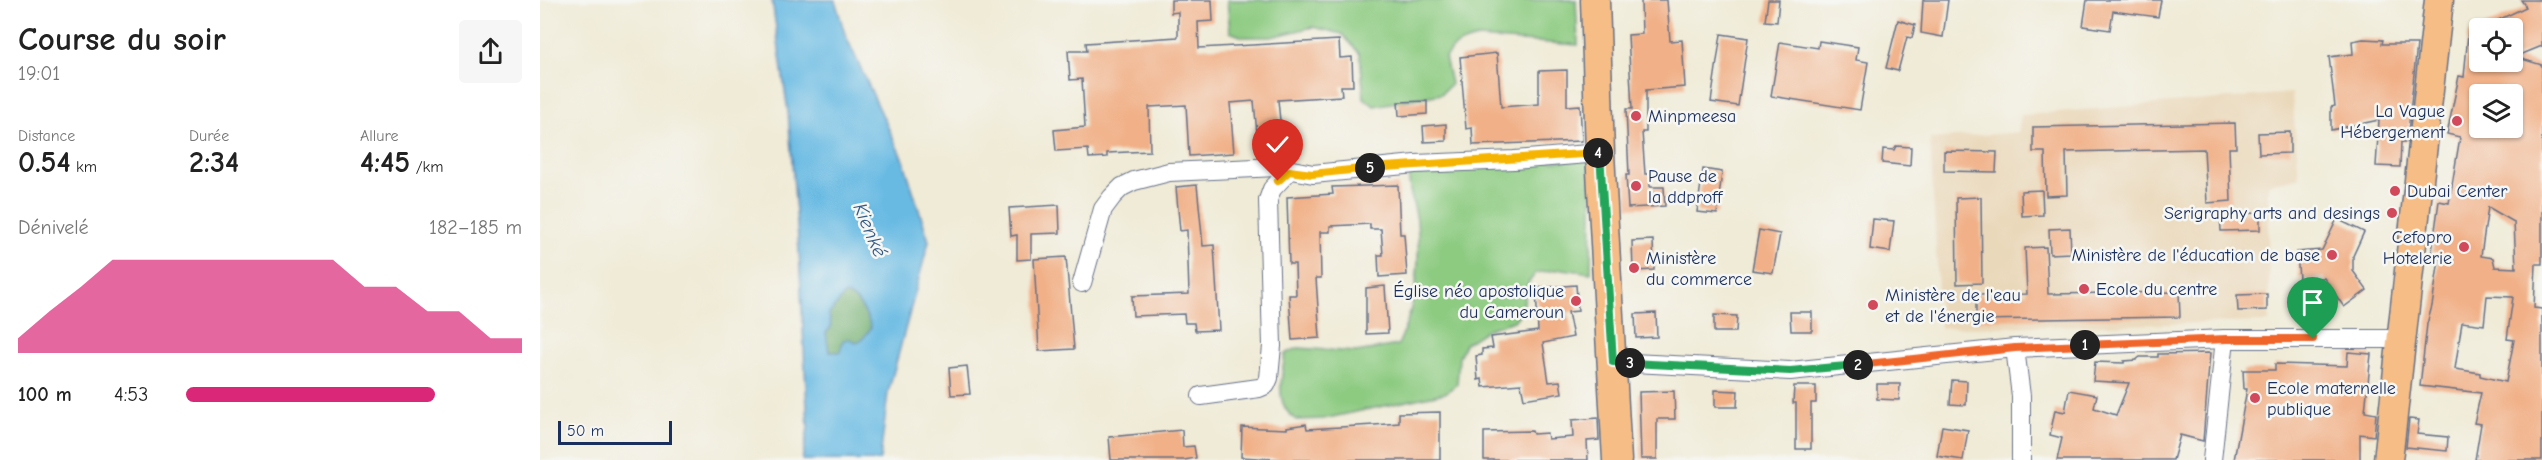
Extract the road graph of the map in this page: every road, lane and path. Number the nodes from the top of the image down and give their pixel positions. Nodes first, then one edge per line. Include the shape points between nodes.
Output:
1 (1595, 0) edge
2 (2439, 0) edge
3 (1600, 153) junction
4 (1289, 171) junction
5 (1082, 283) dead end
6 (2226, 339) junction
7 (2401, 339) junction
8 (2015, 348) junction
9 (1613, 362) junction
10 (1201, 396) dead end
11 (1617, 460) edge
12 (2021, 460) edge
13 (2212, 460) edge
14 (2388, 460) edge

1 - 3 main road
2 - 7 main road
3 - 4 street via 1312,174
3 - 9 main road
4 - 5 street via 1276,167 1169,172 1122,187 1103,209
4 - 10 street via 1272,189 1268,200 1272,346 1269,378 1259,388
6 - 7 street
6 - 8 street
6 - 13 street
7 - 14 main road
8 - 9 street via 1790,371
8 - 12 street via 2021,396
9 - 11 main road

